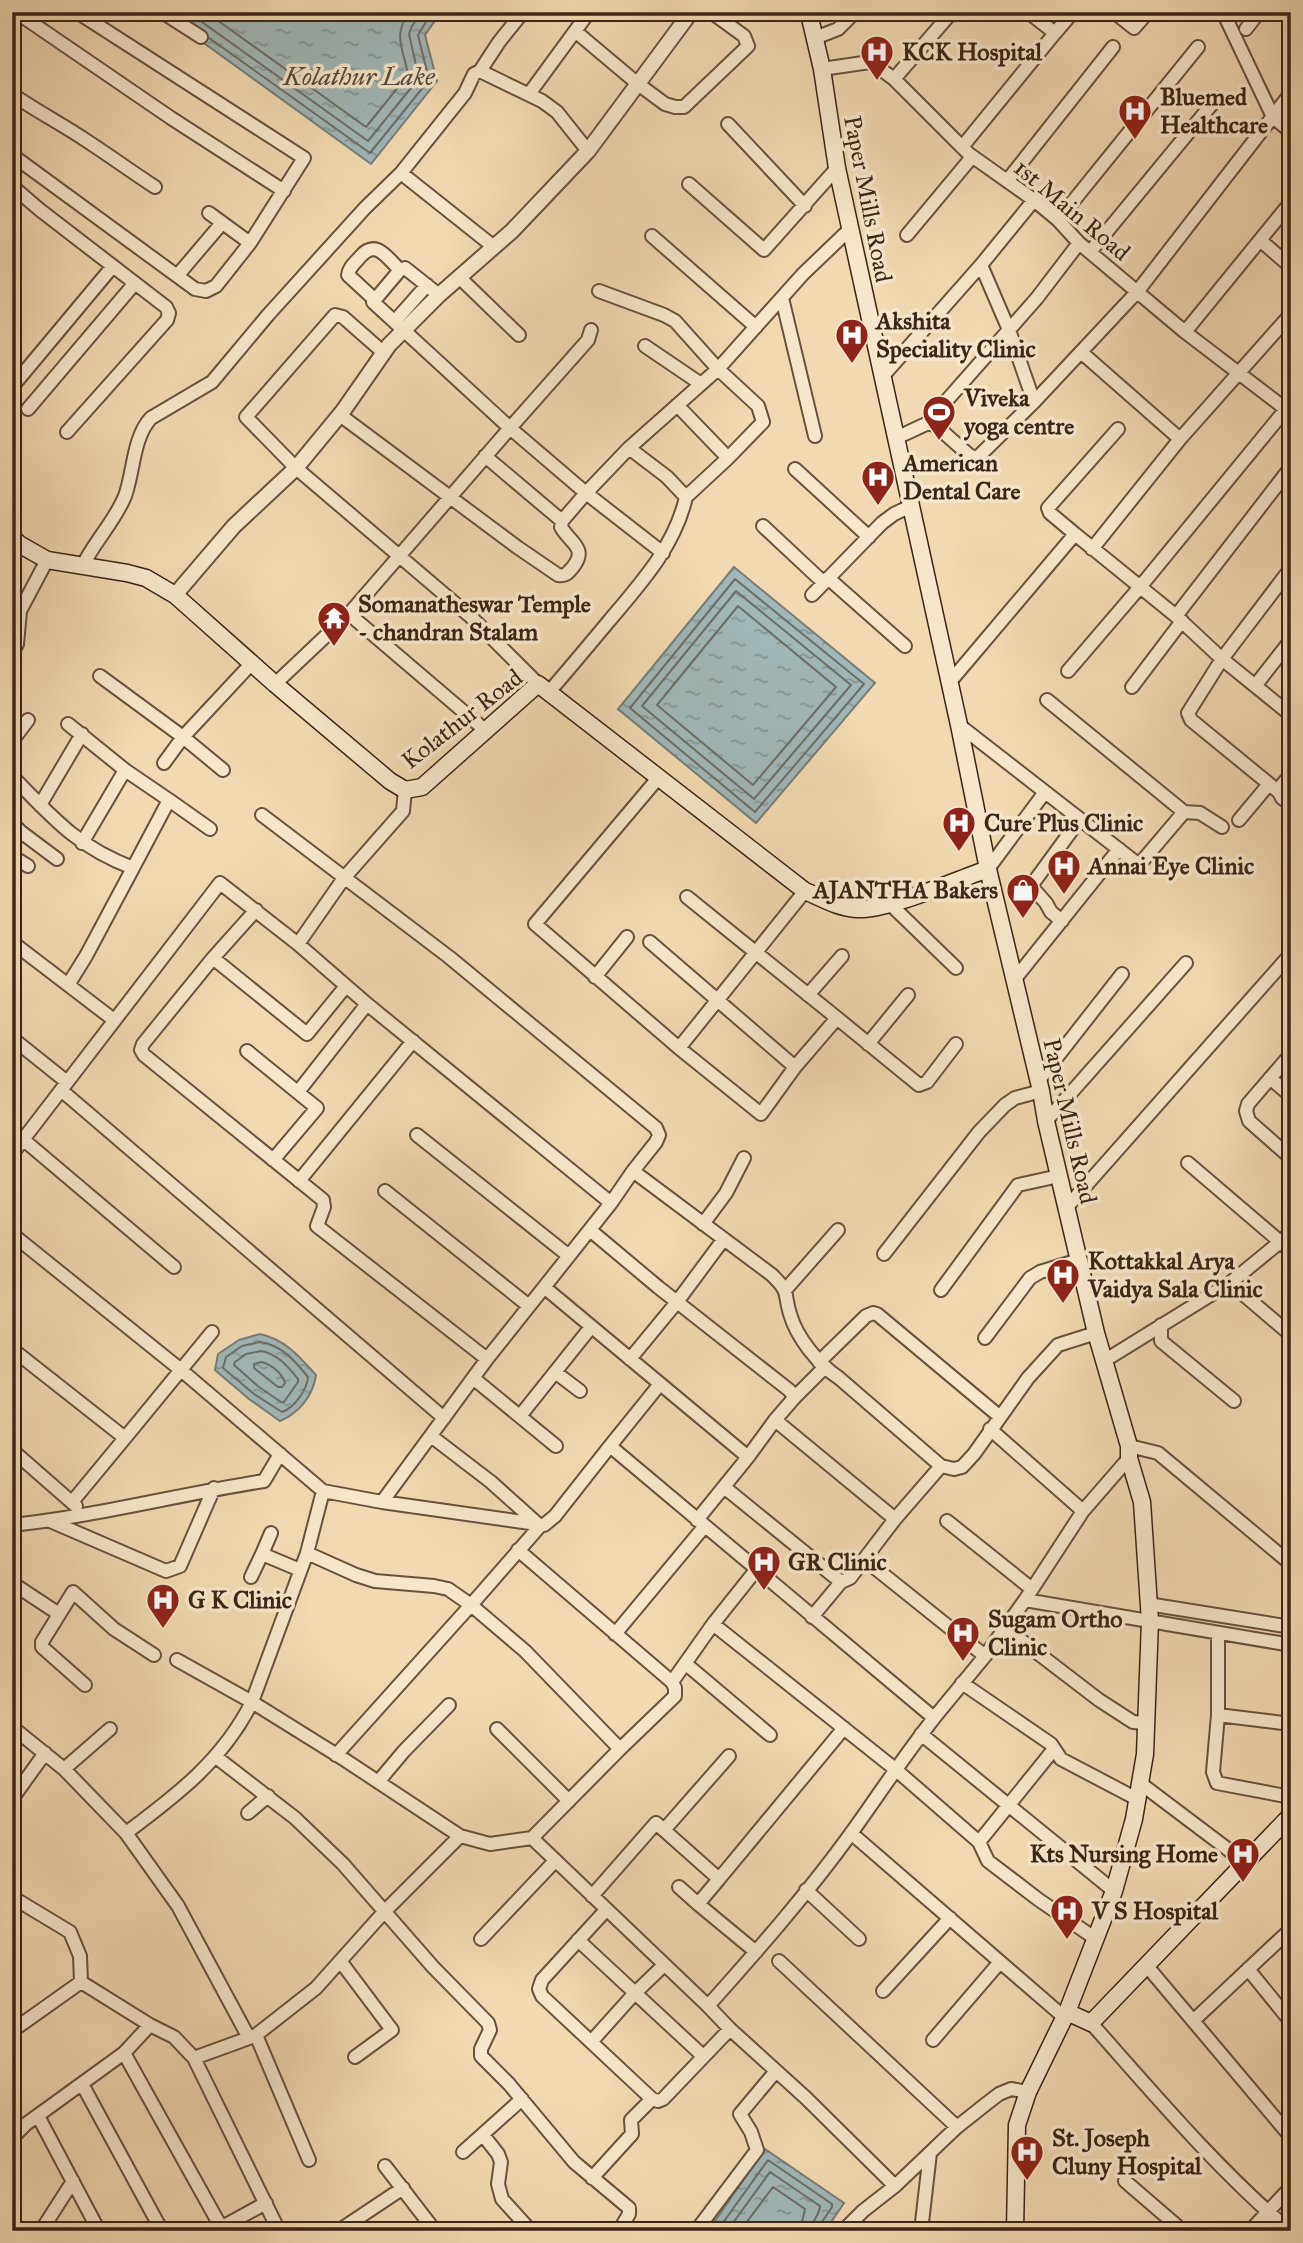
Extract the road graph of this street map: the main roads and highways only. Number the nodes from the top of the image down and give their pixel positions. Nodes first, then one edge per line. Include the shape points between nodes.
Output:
1 (809, 14) edge
2 (12, 537) edge
3 (988, 869) junction
4 (1291, 1815) edge
5 (1066, 2015) junction
6 (1014, 2231) edge

1 - 3 main road, Paper Mills Road via 837,168
2 - 3 main road, Kolathur Road via 47,560 146,578 175,595 405,790 422,787 485,730 543,688 805,891 837,906 858,910 890,904
3 - 5 main road, Paper Mills Road via 1096,1334 1142,1503 1150,1622 1145,1754 1114,1891
4 - 5 main road via 1091,2023
5 - 6 main road, Paper Mills Road via 1017,2125

